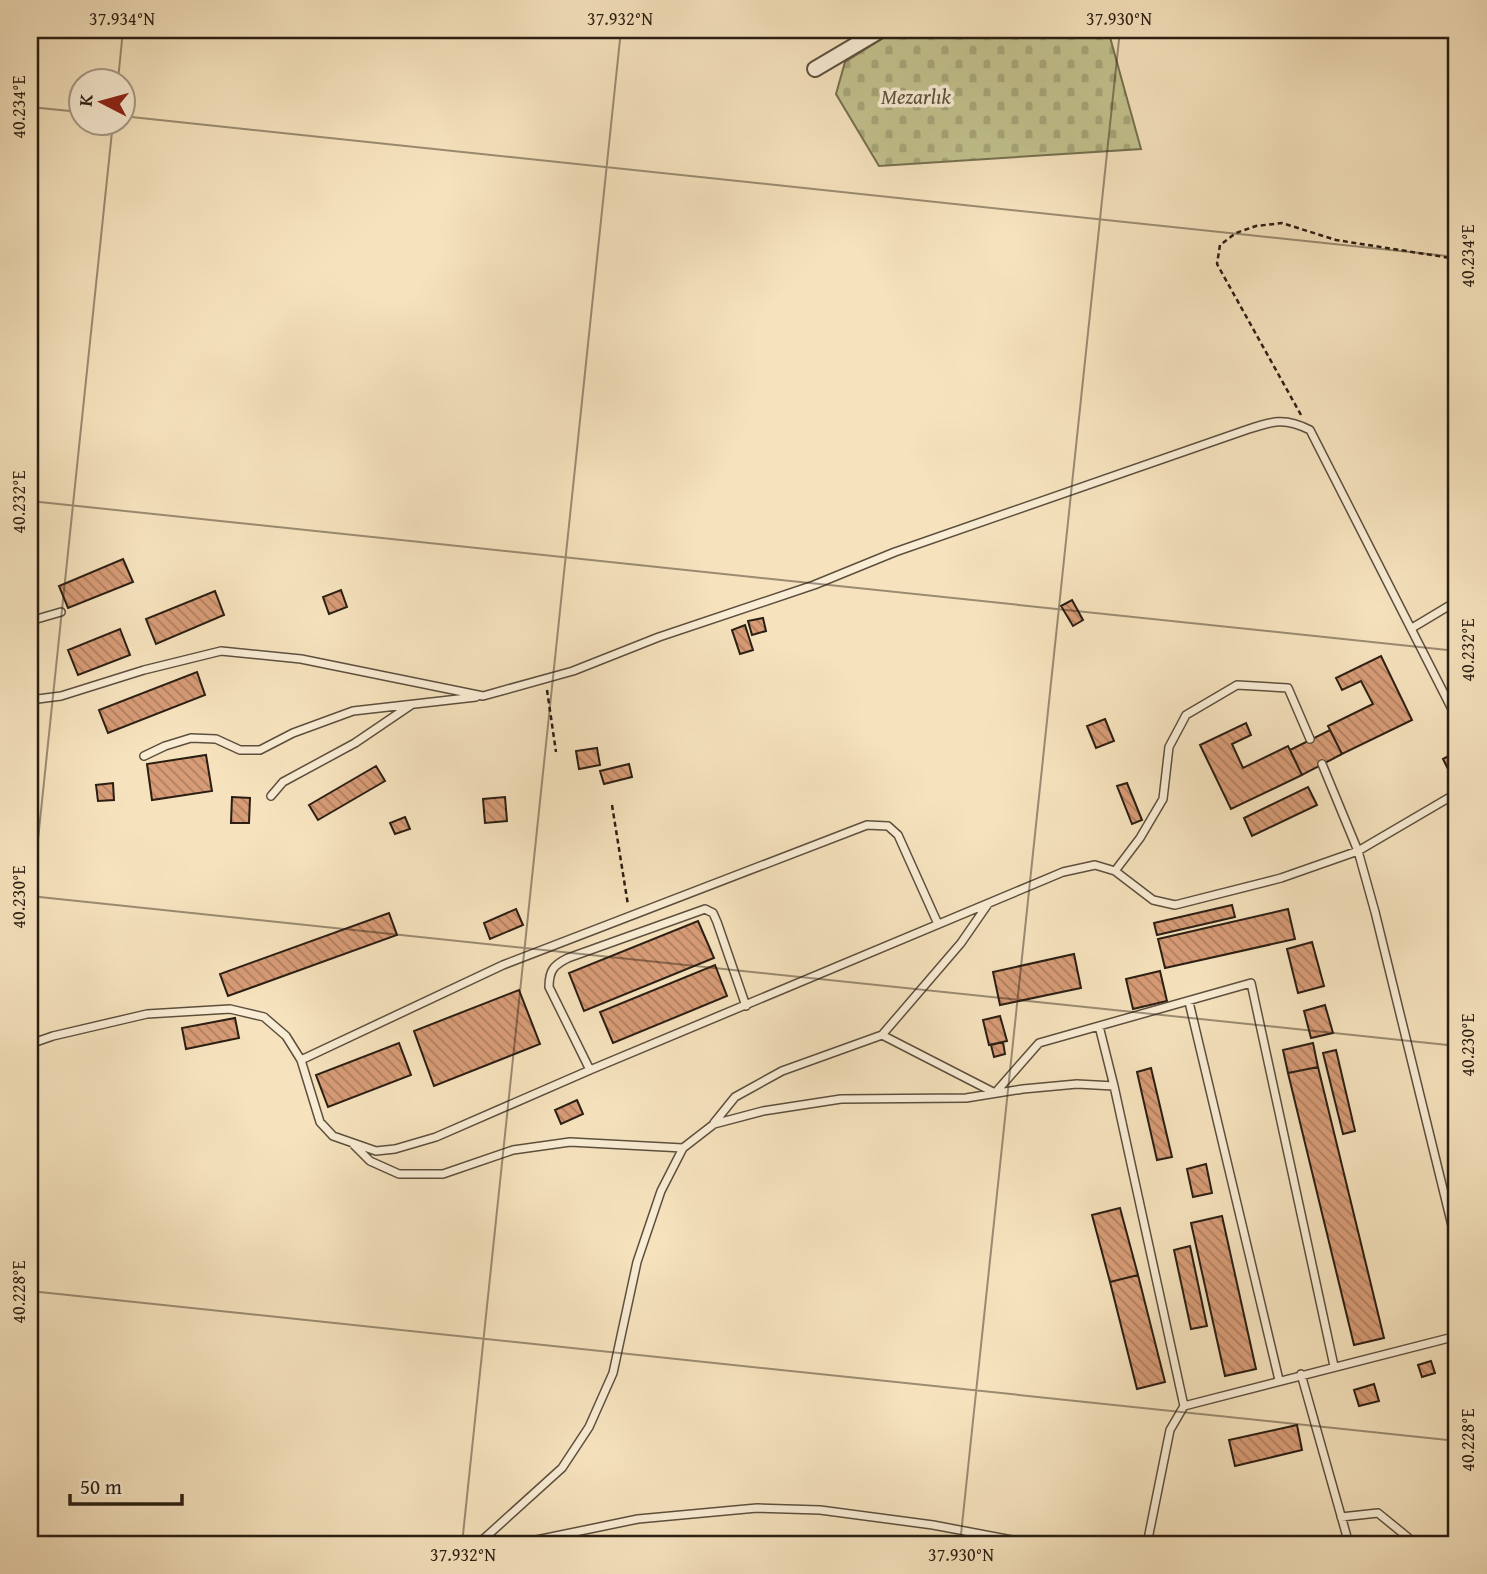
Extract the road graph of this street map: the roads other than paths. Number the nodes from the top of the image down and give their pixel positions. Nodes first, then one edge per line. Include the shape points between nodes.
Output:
1 (881, 30) edge
2 (815, 69) dead end
3 (1457, 601) edge
4 (61, 612) dead end
5 (30, 621) edge
6 (1412, 628) junction
7 (483, 696) junction
8 (30, 700) edge
9 (411, 705) junction
10 (1457, 719) edge
11 (1310, 739) dead end
12 (144, 756) dead end
13 (1322, 764) dead end
14 (1457, 793) edge
15 (271, 796) dead end
16 (1358, 851) junction
17 (1115, 871) junction
18 (989, 903) junction
19 (938, 924) junction
20 (1189, 1002) junction
21 (746, 1006) junction
22 (1099, 1026) junction
23 (882, 1035) junction
24 (30, 1044) edge
25 (301, 1060) junction
26 (590, 1070) junction
27 (1114, 1086) junction
28 (995, 1093) junction
29 (714, 1124) junction
30 (354, 1144) junction
31 (683, 1148) junction
32 (1457, 1245) edge
33 (1457, 1336) edge
34 (1334, 1366) junction
35 (1301, 1374) junction
36 (1279, 1380) junction
37 (1184, 1406) junction
38 (1341, 1517) junction
39 (478, 1544) edge
40 (517, 1544) edge
41 (1034, 1544) edge
42 (1147, 1544) edge
43 (1349, 1544) edge
44 (1416, 1544) edge

1 - 2 street
3 - 6 lane
4 - 5 lane
6 - 7 lane via 1310,430 1294,422 1270,423 895,552 573,671
6 - 10 lane
7 - 8 lane via 301,659 221,651 61,696
7 - 9 lane
9 - 12 lane via 354,711 260,750 191,738
9 - 15 lane via 355,743 283,782
11 - 17 lane via 1288,688 1237,685 1186,715 1169,747 1163,799
13 - 16 lane
14 - 16 lane
16 - 17 lane via 1281,878 1175,905 1153,900
16 - 32 lane
17 - 18 lane via 1095,865 1063,872
18 - 19 lane
18 - 23 lane
19 - 21 lane
19 - 25 lane via 898,835 888,826 867,825 503,965
20 - 22 lane
20 - 34 lane via 1251,983
20 - 36 lane
21 - 26 lane
21 - 26 lane via 717,922 705,909 568,958 554,965 549,987
22 - 27 lane
22 - 28 lane via 1039,1043
23 - 28 lane
23 - 29 lane via 782,1071 735,1097
24 - 25 lane via 147,1014 230,1009 264,1017 286,1036
25 - 30 lane via 320,1122 332,1136
26 - 30 lane via 436,1137 376,1151
27 - 28 lane via 1077,1084
27 - 37 lane
28 - 29 lane via 966,1098 841,1099
29 - 31 lane
30 - 31 lane via 370,1161 399,1174 443,1174 513,1150 570,1142
31 - 39 lane via 661,1191 637,1262 612,1373 589,1427 562,1468
33 - 34 lane
34 - 35 lane
35 - 36 lane
35 - 38 lane
36 - 37 lane
37 - 42 lane via 1170,1430
38 - 43 lane
38 - 44 lane via 1378,1513
40 - 41 lane via 638,1519 757,1508 832,1511

